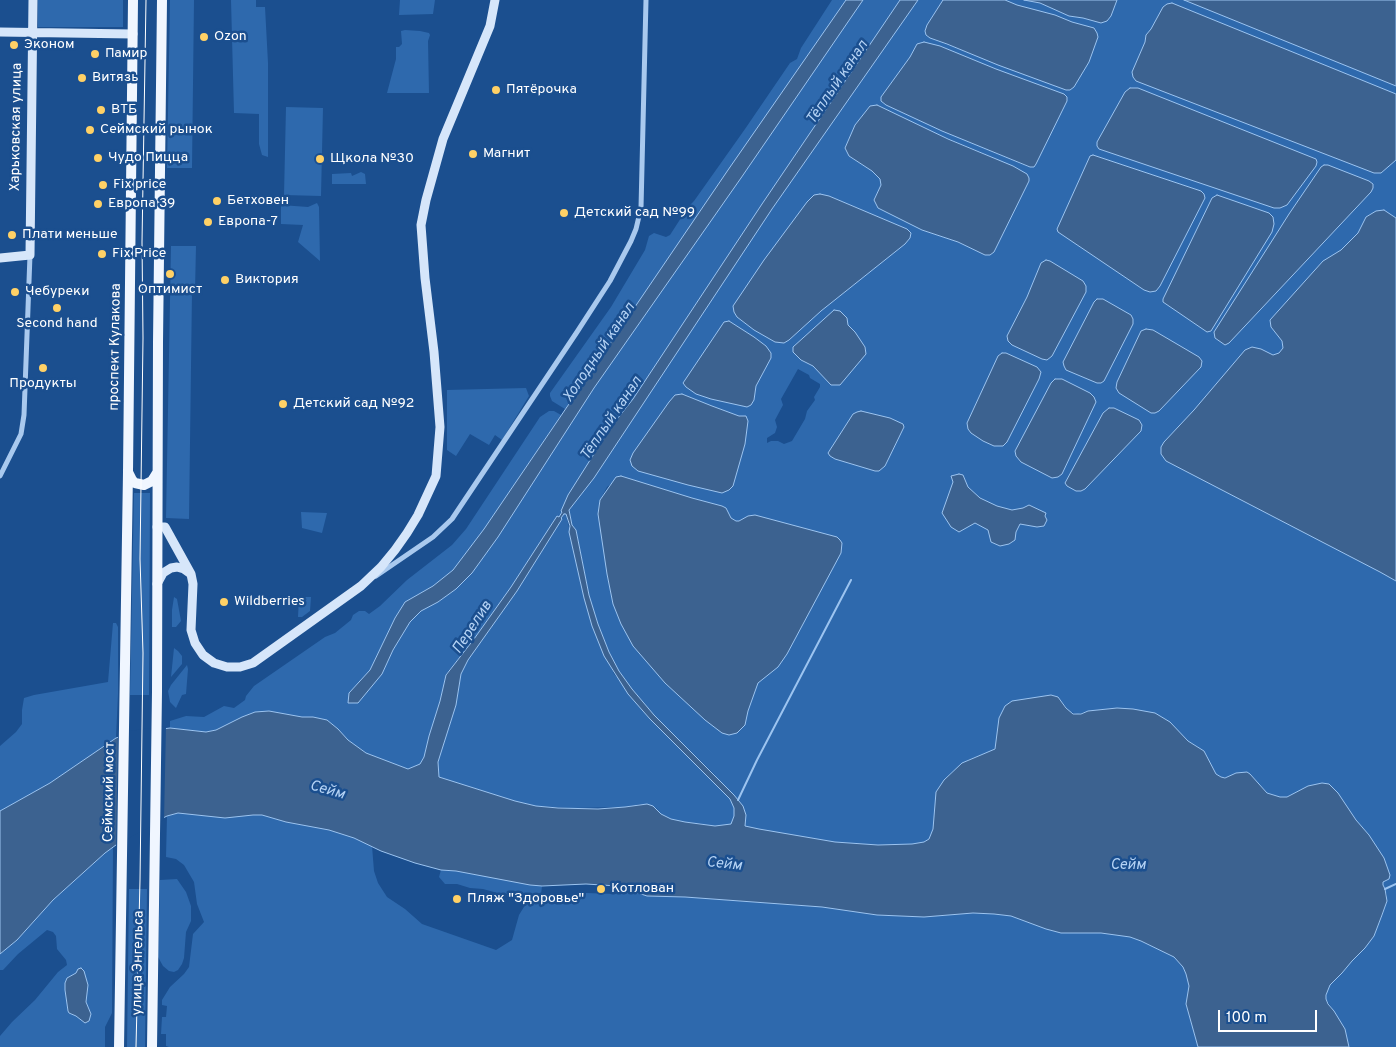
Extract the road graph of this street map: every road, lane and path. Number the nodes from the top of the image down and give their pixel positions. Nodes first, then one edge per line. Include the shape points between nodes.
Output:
1 (33, 0) edge
2 (133, 0) edge
3 (162, 0) edge
4 (495, 0) edge
5 (646, 0) edge
6 (0, 32) edge
7 (33, 32) junction
8 (133, 34) junction
9 (30, 255) junction
10 (0, 258) edge
11 (128, 472) junction
12 (157, 473) junction
13 (0, 476) edge
14 (161, 527) junction
15 (191, 574) junction
16 (157, 584) junction
17 (361, 586) junction
18 (125, 695) joint
19 (122, 889) joint
20 (119, 1047) edge
21 (152, 1047) edge

1 - 7 street, Харьковская улица
2 - 8 main road, проспект Кулакова
3 - 12 main road
4 - 17 street via 490,26 443,139 421,225 440,427 436,476 408,533
5 - 17 street via 641,208 631,241 578,332 452,519 433,537
6 - 7 street
7 - 8 street
7 - 9 street, Харьковская улица
8 - 11 main road, проспект Кулакова
9 - 10 street
9 - 13 street via 24,415 20,434
11 - 12 main road via 135,483 144,485
11 - 18 main road, проспект Кулакова
12 - 14 main road
14 - 15 street
14 - 16 main road
15 - 16 street via 177,566 163,573
15 - 17 street via 191,630 195,644 214,663 227,667 253,663
16 - 21 main road, улица Энгельса
18 - 19 main road, Сеймский мост
19 - 20 main road, улица Энгельса

